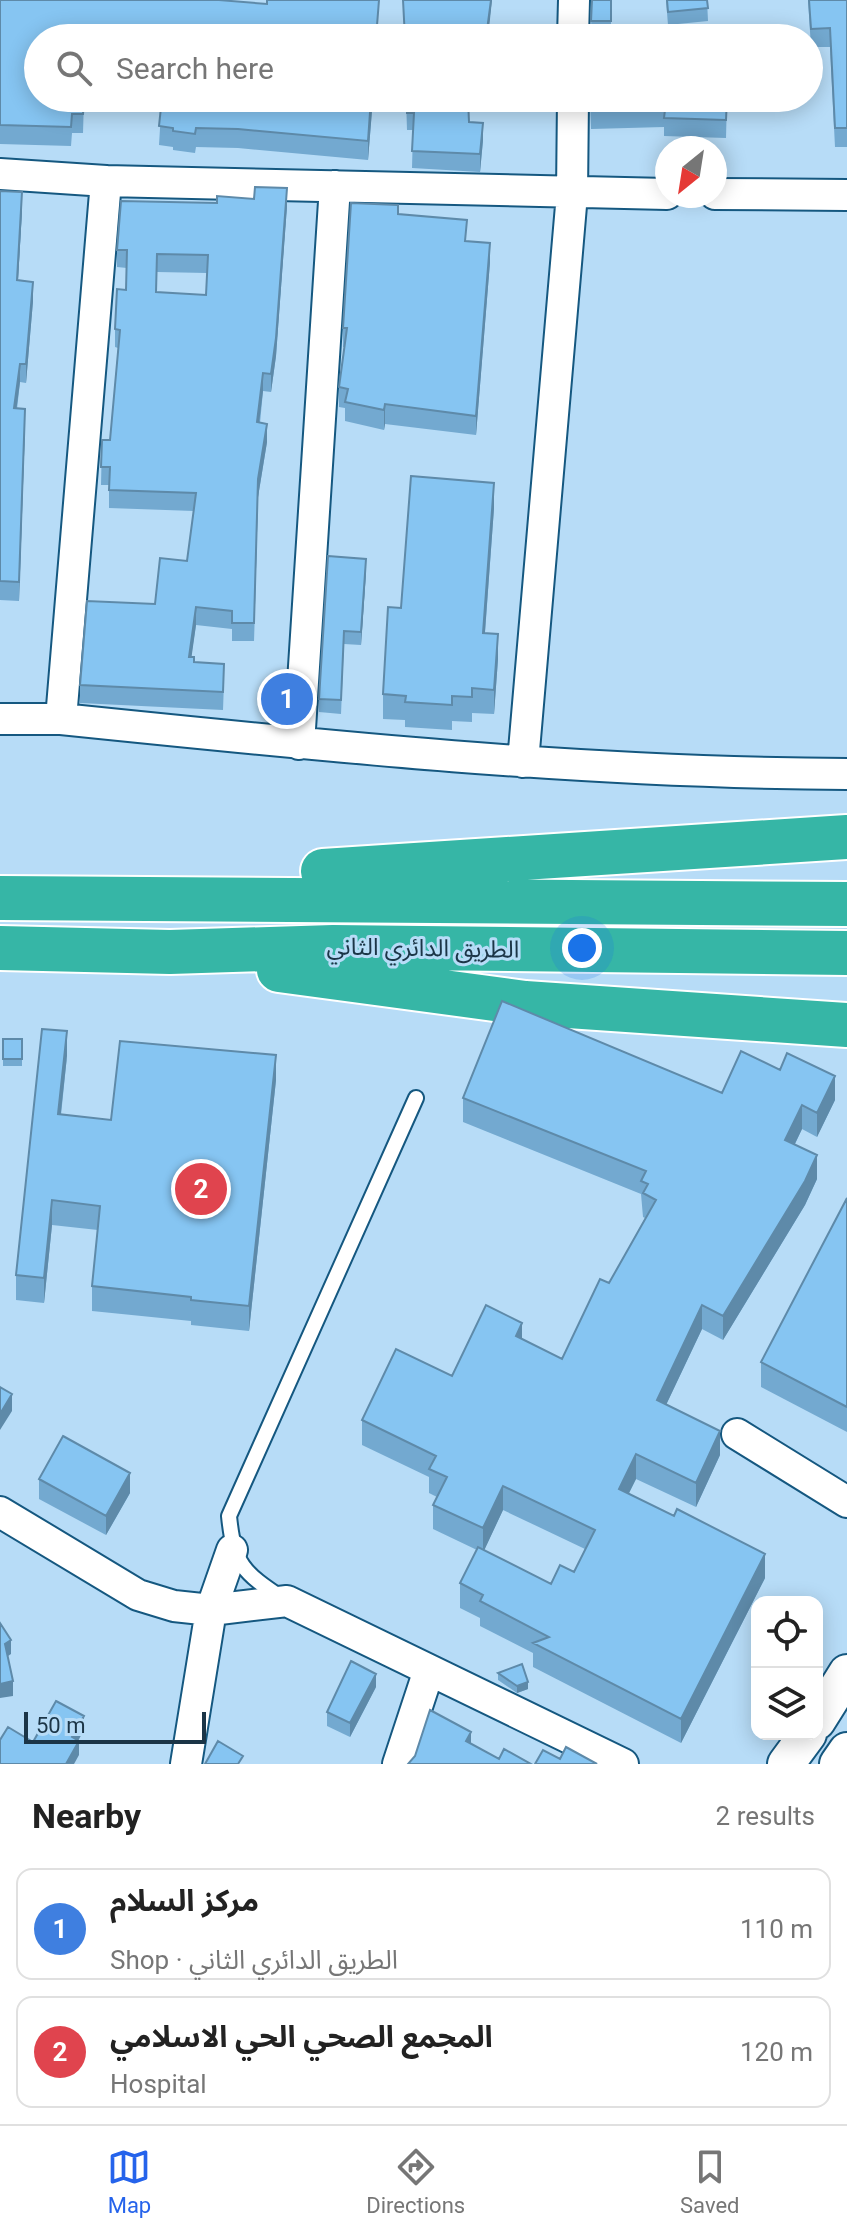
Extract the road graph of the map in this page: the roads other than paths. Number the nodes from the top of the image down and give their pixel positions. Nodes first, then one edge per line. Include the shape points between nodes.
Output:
1 (574, 0) edge
2 (573, 24) edge
3 (573, 112) edge
4 (0, 174) edge
5 (106, 181) junction
6 (335, 186) junction
7 (572, 194) junction
8 (655, 194) edge
9 (727, 194) edge
10 (847, 195) edge
11 (0, 719) edge
12 (61, 719) junction
13 (299, 744) junction
14 (523, 762) junction
15 (847, 774) edge
16 (847, 837) edge
17 (153, 897) junction
18 (0, 898) edge
19 (847, 904) edge
20 (0, 948) edge
21 (170, 952) junction
22 (847, 953) edge
23 (847, 1025) edge
24 (416, 1098) dead end
25 (737, 1434) dead end
26 (847, 1502) edge
27 (0, 1512) edge
28 (232, 1550) junction
29 (287, 1601) junction
30 (211, 1610) junction
31 (429, 1670) junction
32 (847, 1673) edge
33 (823, 1711) edge
34 (804, 1740) edge
35 (847, 1751) edge
36 (186, 1764) edge
37 (398, 1764) edge
38 (623, 1764) edge
39 (786, 1764) edge
40 (838, 1764) edge

1 - 2 street
3 - 7 street
4 - 5 street
5 - 6 street
5 - 12 street
6 - 7 street
6 - 13 street
7 - 8 street
7 - 14 street
9 - 10 street
11 - 12 street
12 - 13 street
13 - 14 street
14 - 15 street
16 - 17 highway via 288,872
17 - 18 highway, الطريق الدائري الثاني
17 - 19 highway, الطريق الدائري الثاني
20 - 21 highway, الطريق الدائري الثاني
21 - 22 highway, الطريق الدائري الثاني via 333,947
21 - 23 highway via 525,1003
24 - 28 lane via 229,1516
25 - 26 street
27 - 30 street via 138,1595
28 - 29 lane via 251,1577
28 - 30 street
29 - 30 street
29 - 31 street
30 - 36 street
31 - 37 street
31 - 38 street
32 - 33 street
34 - 39 street
35 - 40 street

